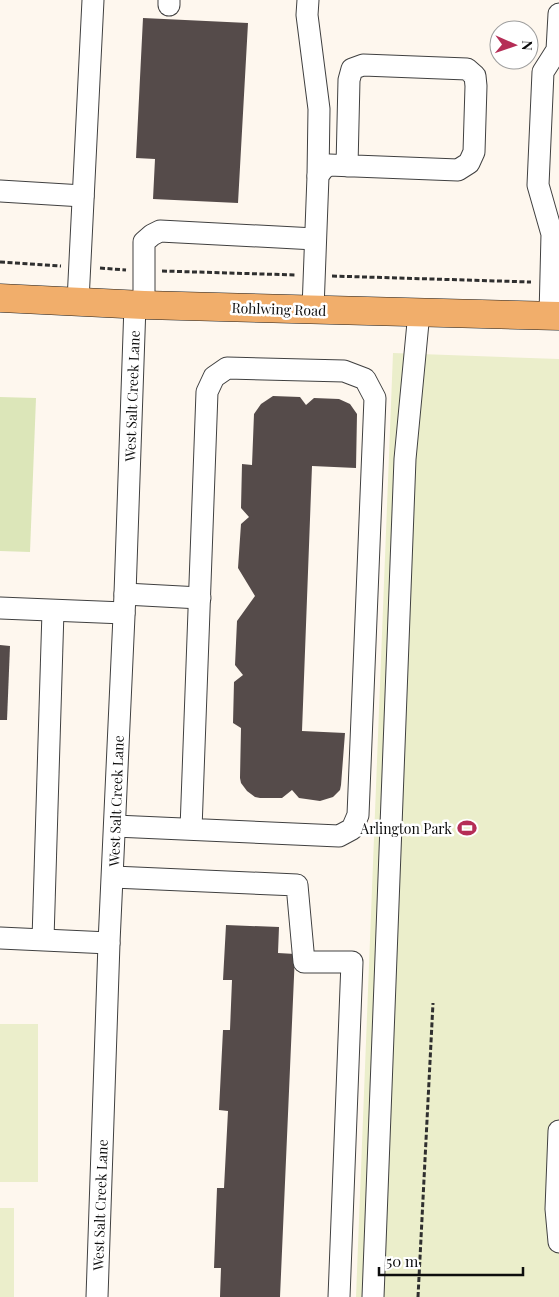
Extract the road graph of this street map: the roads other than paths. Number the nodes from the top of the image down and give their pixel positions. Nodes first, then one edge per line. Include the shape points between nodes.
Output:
1 (93, 0) edge
2 (308, 0) edge
3 (559, 14) edge
4 (347, 166) junction
5 (318, 176) junction
6 (0, 191) edge
7 (83, 196) junction
8 (315, 239) junction
9 (555, 249) edge
10 (0, 298) edge
11 (78, 302) junction
12 (139, 305) junction
13 (313, 309) junction
14 (419, 312) junction
15 (554, 316) edge
16 (200, 598) junction
17 (124, 604) junction
18 (0, 608) edge
19 (53, 610) junction
20 (115, 826) junction
21 (191, 829) junction
22 (113, 878) junction
23 (0, 938) edge
24 (43, 940) junction
25 (109, 943) junction
26 (559, 1131) edge
27 (559, 1242) edge
28 (97, 1297) edge
29 (339, 1297) edge
30 (373, 1297) edge

1 - 7 street
2 - 5 street via 307,16 319,109
3 - 9 street via 557,50 543,72 538,185
4 - 4 street via 352,69 363,65 467,69 475,76 474,152 469,163 458,170
4 - 5 street via 329,165
5 - 8 street
6 - 7 street
7 - 11 street
8 - 12 street, West Salt Creek Lane via 160,231 144,242
8 - 13 street
9 - 15 street via 550,283
10 - 11 main road, Rohlwing Road
11 - 12 main road, Rohlwing Road
12 - 13 main road, Rohlwing Road
12 - 17 street, West Salt Creek Lane
13 - 14 main road, Rohlwing Road
14 - 15 main road, Rohlwing Road
14 - 30 street via 405,469
16 - 17 street
16 - 21 street
16 - 21 street via 207,392 214,377 227,368 344,371 364,379 375,398 358,815 352,828 339,836
17 - 19 street
17 - 20 street, West Salt Creek Lane
18 - 19 street
19 - 24 street
20 - 21 street
20 - 22 street, West Salt Creek Lane
22 - 25 street, West Salt Creek Lane
22 - 29 street via 297,885 304,962 352,962
23 - 24 street
24 - 25 street
25 - 28 street, West Salt Creek Lane
26 - 27 street via 556,1209

